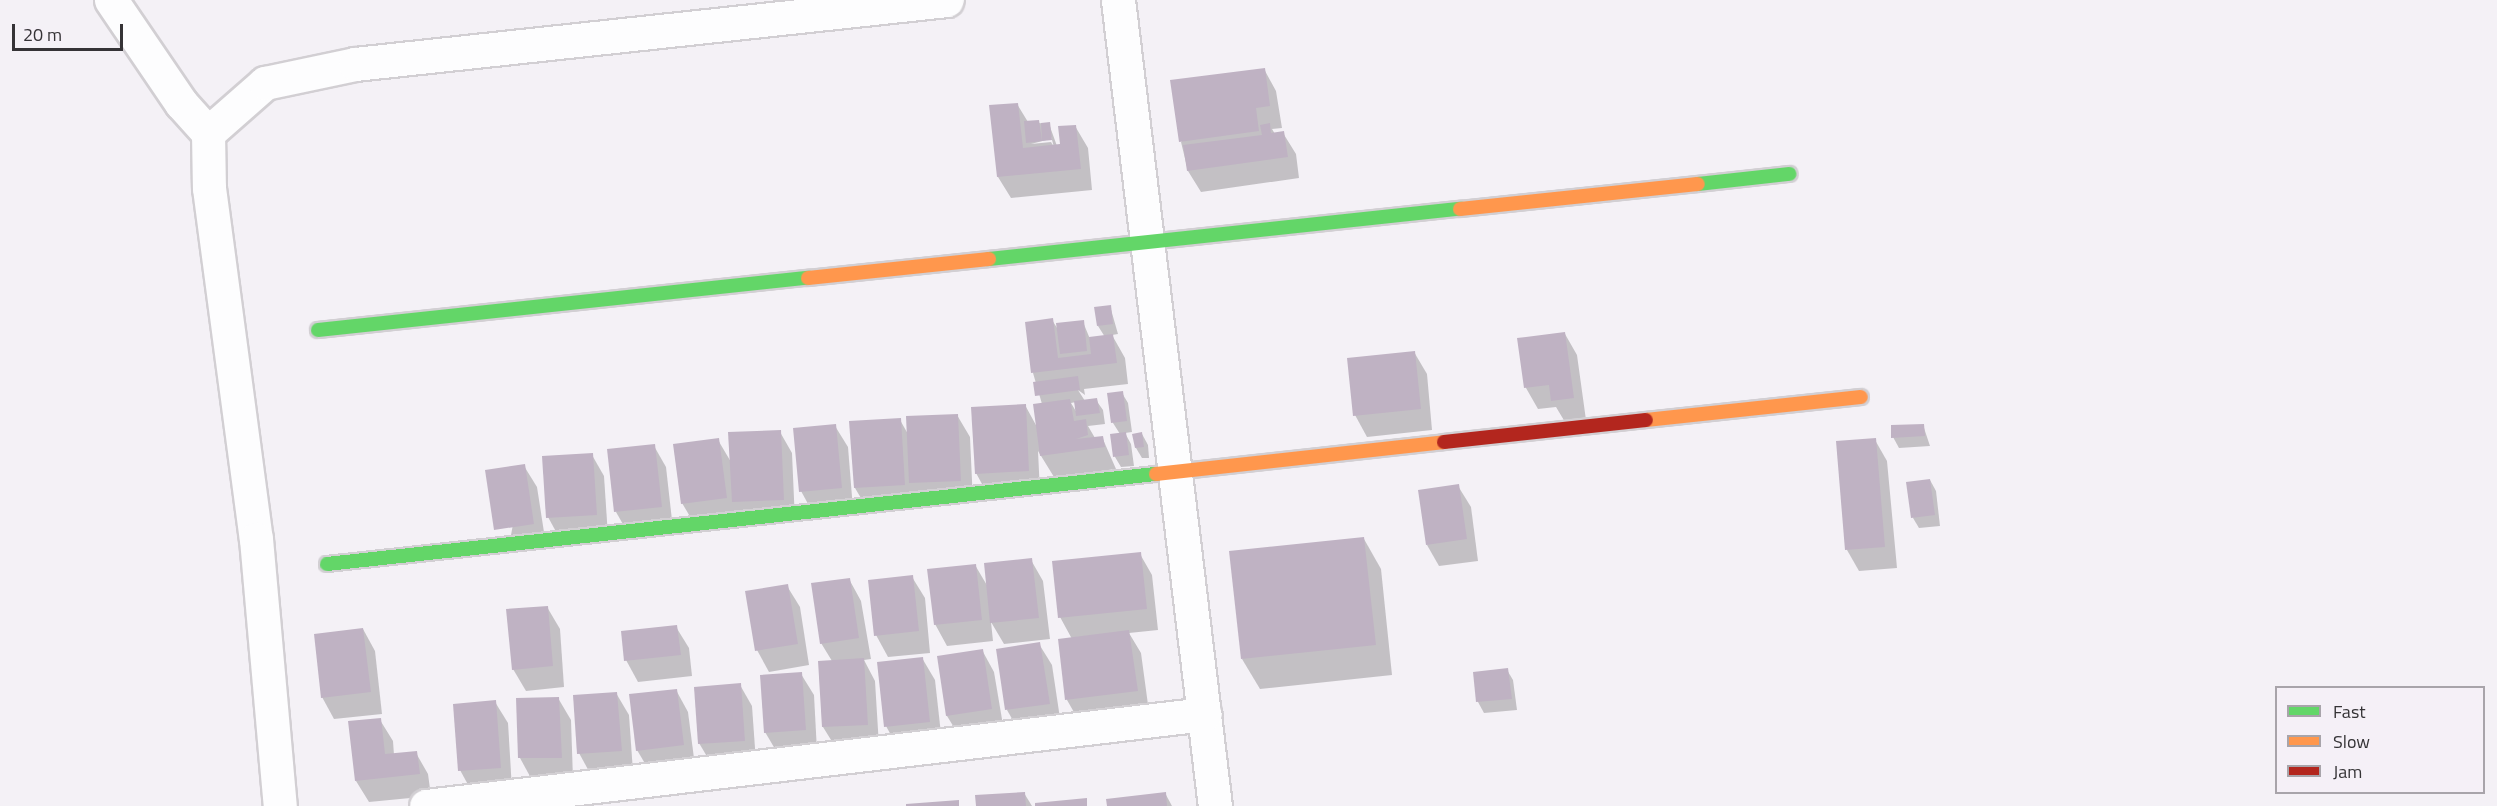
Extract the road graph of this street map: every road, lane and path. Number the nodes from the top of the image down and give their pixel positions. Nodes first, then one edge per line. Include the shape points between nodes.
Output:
1 (111, 0) edge
2 (948, 0) edge
3 (1118, 0) edge
4 (208, 133) junction
5 (1789, 174) dead end
6 (1148, 242) junction
7 (318, 330) dead end
8 (1861, 397) dead end
9 (1175, 472) junction
10 (327, 564) dead end
11 (1205, 714) junction
12 (280, 806) edge
13 (426, 806) edge
14 (1215, 806) edge

1 - 4 street via 181,103
2 - 4 street via 355,64 265,83
3 - 6 street
4 - 12 street via 209,188 256,538
5 - 6 street
6 - 7 street
6 - 9 street
8 - 9 street
9 - 10 street
9 - 11 street
11 - 13 street
11 - 14 street

